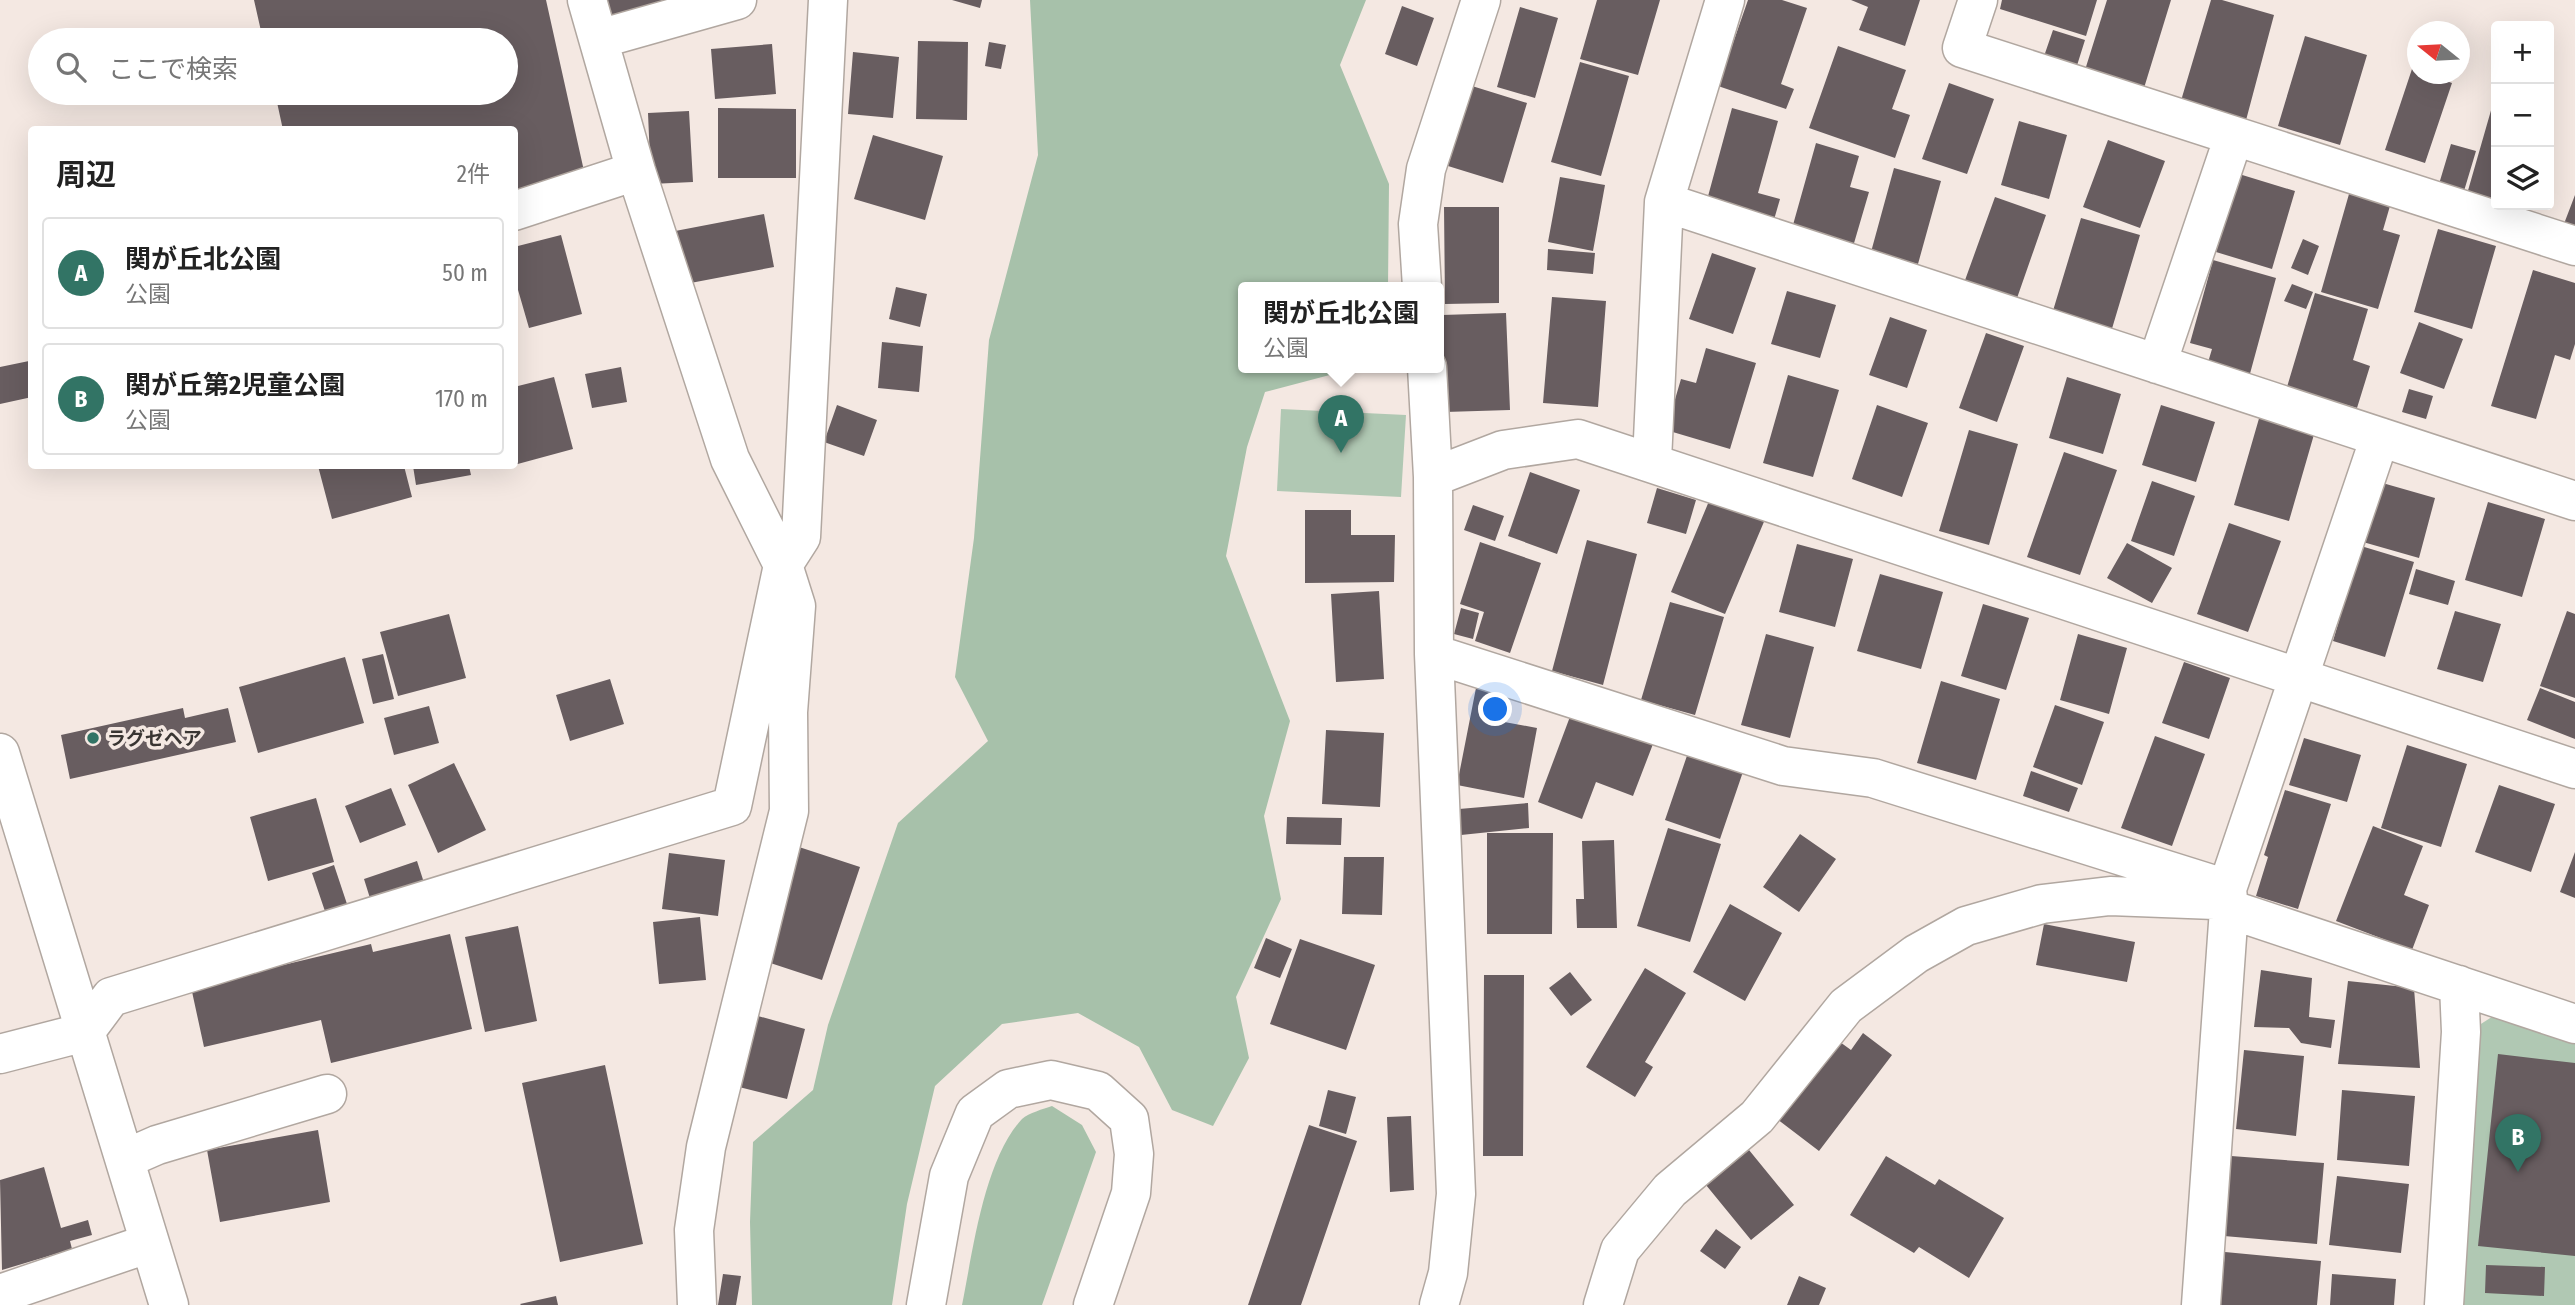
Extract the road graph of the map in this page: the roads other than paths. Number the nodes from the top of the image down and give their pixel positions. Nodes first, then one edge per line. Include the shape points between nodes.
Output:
1 (587, 0) edge
2 (737, 0) edge
3 (828, 0) edge
4 (1481, 0) edge
5 (1725, 0) edge
6 (1978, 0) edge
7 (599, 38) junction
8 (2234, 136) junction
9 (636, 171) junction
10 (1664, 202) junction
11 (518, 210) edge
12 (2575, 246) edge
13 (1422, 282) edge
14 (2157, 363) junction
15 (1427, 373) edge
16 (2380, 437) junction
17 (1652, 461) junction
18 (1433, 478) junction
19 (2575, 501) edge
20 (783, 565) junction
21 (1434, 654) junction
22 (2298, 676) junction
23 (0, 753) edge
24 (2575, 769) edge
25 (2228, 900) junction
26 (2459, 985) junction
27 (2575, 1024) edge
28 (85, 1032) junction
29 (0, 1054) edge
30 (327, 1094) dead end
31 (125, 1159) junction
32 (150, 1243) junction
33 (0, 1294) edge
34 (169, 1305) edge
35 (696, 1305) edge
36 (926, 1305) edge
37 (1093, 1305) edge
38 (1439, 1305) edge
39 (1603, 1305) edge
40 (2201, 1305) edge
41 (2444, 1305) edge

1 - 7 street
2 - 7 street
3 - 20 street via 801,537
4 - 13 street via 1426,169 1419,224
5 - 10 street
6 - 8 street via 1962,48
7 - 9 street
8 - 12 street
8 - 14 street
9 - 11 street
9 - 20 street via 730,459
10 - 14 street
10 - 17 street
14 - 16 street
15 - 18 street
16 - 19 street
16 - 22 street
17 - 18 street via 1578,439 1503,450
17 - 22 street
18 - 21 street
20 - 28 street via 732,806 110,997
20 - 35 street via 796,606 788,712 789,811 706,1147 694,1230
21 - 25 street via 1783,766 1873,778
21 - 38 street via 1456,1194 1448,1273
22 - 24 street
22 - 25 street
23 - 28 street
25 - 26 street
25 - 39 street via 2110,895 2042,904 1966,926 1916,954 1846,1006 1757,1117 1670,1190 1620,1250
25 - 40 street
26 - 27 street
26 - 41 street via 2461,1032
28 - 29 street
28 - 31 street
30 - 31 street via 157,1145
31 - 32 street
32 - 33 street
32 - 34 street
36 - 37 street via 950,1176 975,1112 1008,1089 1051,1080 1098,1091 1129,1119 1131,1193

